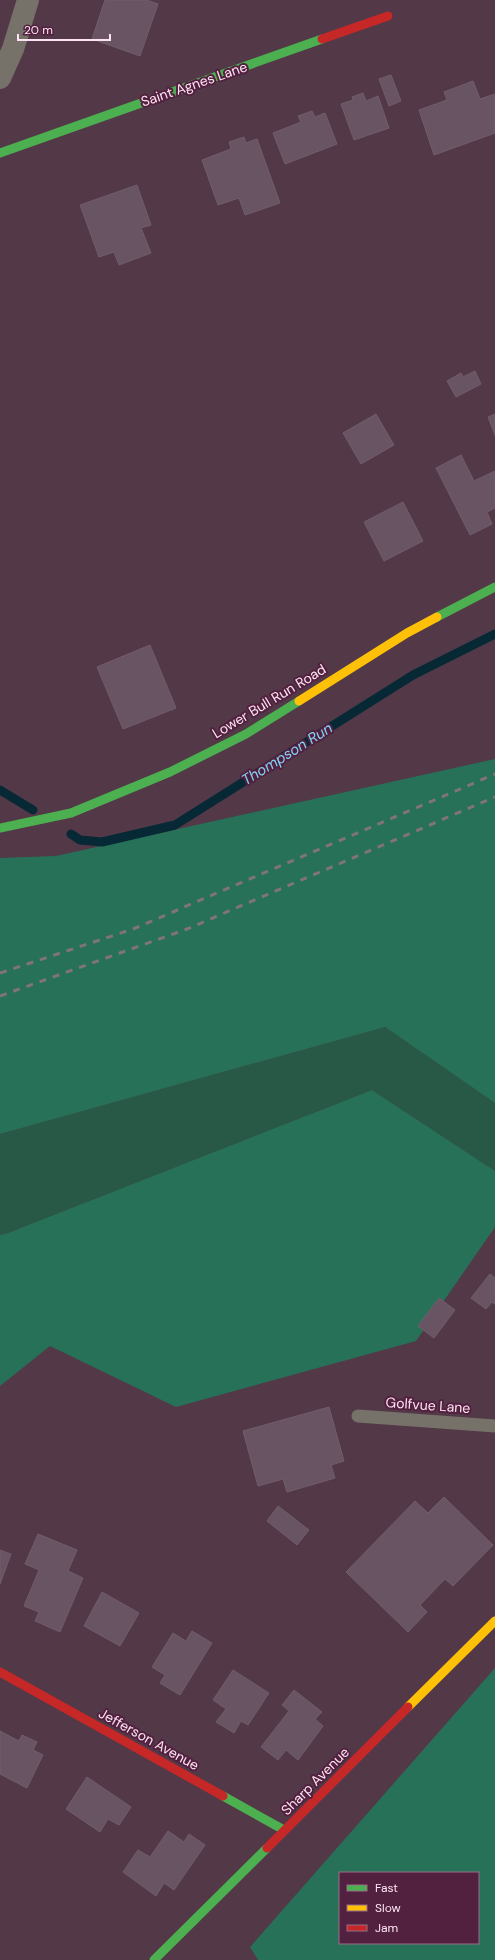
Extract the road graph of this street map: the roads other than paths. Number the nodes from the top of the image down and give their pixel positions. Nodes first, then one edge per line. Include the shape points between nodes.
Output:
1 (28, 0) edge
2 (388, 16) dead end
3 (0, 78) edge
4 (0, 153) edge
5 (495, 587) edge
6 (0, 828) edge
7 (358, 1416) dead end
8 (495, 1426) edge
9 (495, 1621) edge
10 (0, 1672) edge
11 (284, 1830) junction
12 (154, 1960) edge

1 - 3 street via 13,49
2 - 4 street, Saint Agnes Lane
5 - 6 street, Lower Bull Run Road via 407,632 246,734 170,772 71,813
7 - 8 lane, Golfvue Lane
9 - 11 street, Sharp Avenue
10 - 11 street, Jefferson Avenue
11 - 12 street, Sharp Avenue

